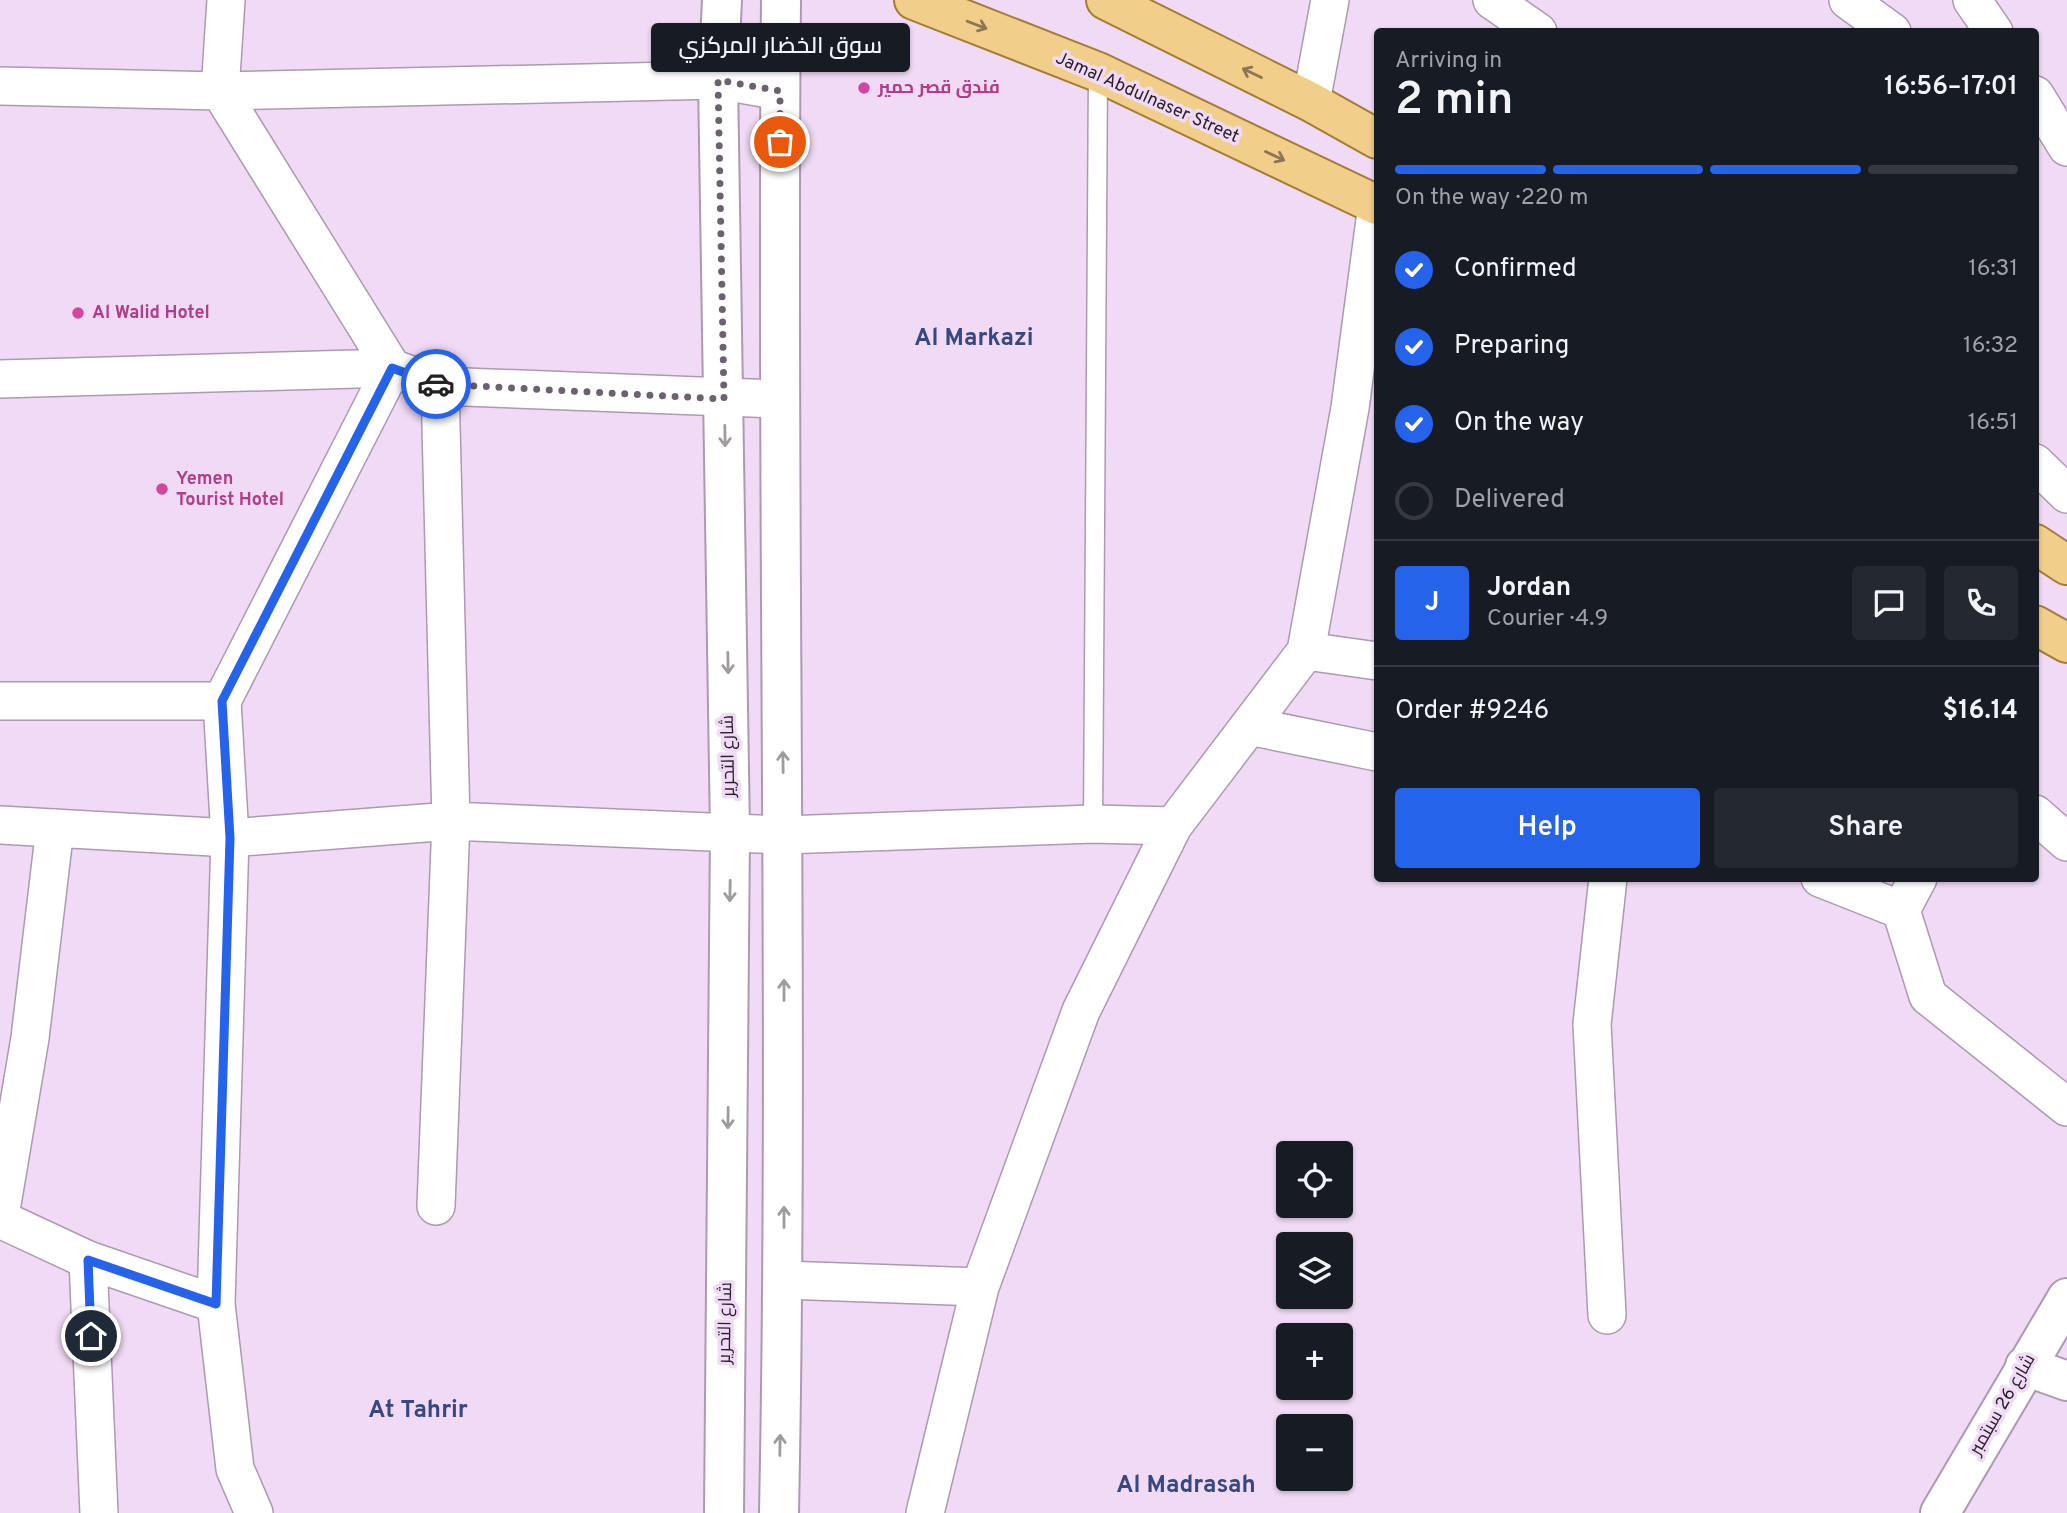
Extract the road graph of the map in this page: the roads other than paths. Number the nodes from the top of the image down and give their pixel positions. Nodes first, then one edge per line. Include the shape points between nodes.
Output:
1 (226, 0) edge
2 (722, 0) edge
3 (781, 0) edge
4 (914, 0) edge
5 (1106, 0) edge
6 (1330, 0) edge
7 (1492, 0) edge
8 (1848, 0) edge
9 (1972, 0) edge
10 (1532, 28) edge
11 (1886, 28) edge
12 (1991, 28) edge
13 (1098, 72) junction
14 (718, 80) junction
15 (0, 86) edge
16 (220, 91) junction
17 (780, 91) junction
18 (1311, 102) junction
19 (2039, 102) edge
20 (1374, 137) edge
21 (2039, 138) edge
22 (2067, 147) edge
23 (2067, 159) edge
24 (1374, 204) edge
25 (1374, 249) edge
26 (392, 368) junction
27 (0, 379) edge
28 (440, 386) junction
29 (724, 399) junction
30 (778, 399) junction
31 (1363, 411) edge
32 (2039, 467) edge
33 (2067, 494) edge
34 (2039, 547) edge
35 (2067, 565) edge
36 (1306, 651) junction
37 (1374, 661) edge
38 (0, 701) edge
39 (222, 701) junction
40 (1249, 726) junction
41 (1374, 751) edge
42 (2039, 818) edge
43 (450, 821) junction
44 (1093, 824) junction
45 (0, 825) edge
46 (1173, 827) junction
47 (55, 828) junction
48 (730, 832) junction
49 (783, 835) junction
50 (230, 838) junction
51 (2067, 842) edge
52 (1608, 882) edge
53 (1830, 882) edge
54 (1916, 882) edge
55 (1900, 910) junction
56 (2067, 1107) edge
57 (436, 1206) dead end
58 (0, 1217) edge
59 (88, 1260) junction
60 (783, 1280) junction
61 (980, 1287) junction
62 (2067, 1298) edge
63 (216, 1304) junction
64 (1607, 1315) dead end
65 (2025, 1366) junction
66 (2067, 1381) edge
67 (99, 1513) edge
68 (254, 1513) edge
69 (724, 1513) edge
70 (779, 1513) edge
71 (925, 1513) edge
72 (1940, 1513) edge

1 - 16 street
2 - 14 main road, شارع التحرير
3 - 17 main road
4 -> 13 main road, Jamal Abdulnaser Street
18 -> 5 main road
6 - 18 street
7 - 10 street
8 - 11 street
9 - 12 street
13 -> 24 main road, Jamal Abdulnaser Street
13 - 44 lane
14 - 16 street
14 - 17 street
14 - 29 main road, شارع التحرير
15 - 16 street
16 - 26 street
17 - 30 main road
18 - 20 main road
19 - 22 street
21 - 23 street
25 - 31 street
26 - 27 street
26 - 28 street
26 - 39 street
28 - 29 street
28 - 43 street
29 - 30 street
29 -> 48 main road, شارع التحرير
49 -> 30 main road
31 - 36 street
32 - 33 street
34 - 35 main road
36 - 37 street
36 - 40 street
38 - 39 street
39 - 50 street
40 - 41 street
40 - 46 street
42 - 51 street
43 - 48 street
43 - 50 street
43 - 57 street
44 - 46 street
44 - 49 street
45 - 47 street
46 - 61 street via 1081,1011
47 - 50 street
47 - 58 street via 30,1038
48 - 49 street
48 -> 69 main road, شارع التحرير
60 -> 49 main road
50 - 63 street
52 - 64 street via 1592,1024
53 - 55 street
54 - 55 street
55 - 56 street via 1928,996
58 - 59 street
59 - 63 street
59 - 67 street
60 - 61 street
70 -> 60 main road
61 - 71 street
62 - 65 main road, شارع 26 سبتمبر
63 - 68 street via 235,1469
65 - 66 main road
65 - 72 main road, شارع 26 سبتمبر

